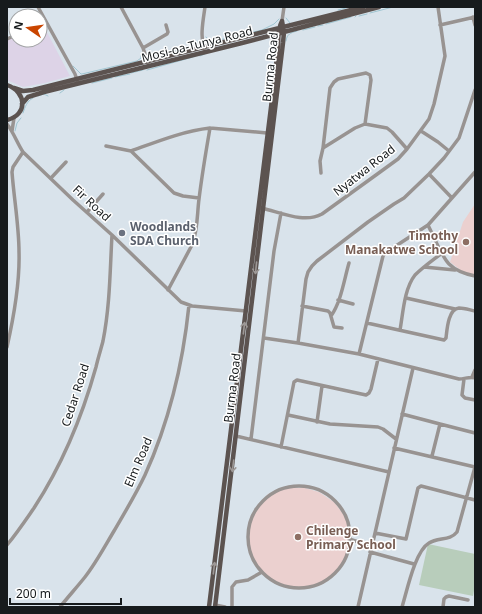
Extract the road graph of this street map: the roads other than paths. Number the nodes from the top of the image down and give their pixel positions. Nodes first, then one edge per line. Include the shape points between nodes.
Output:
1 (121, 7) edge
2 (205, 7) edge
3 (284, 7) edge
4 (363, 7) edge
5 (379, 7) edge
6 (438, 7) edge
7 (474, 17) edge
8 (282, 21) joint
9 (166, 25) dead end
10 (440, 25) junction
11 (475, 25) edge
12 (48, 26) edge
13 (281, 30) junction
14 (143, 48) junction
15 (204, 49) junction
16 (148, 64) junction
17 (77, 81) junction
18 (7, 85) edge
19 (14, 88) junction
20 (475, 91) edge
21 (22, 104) junction
22 (14, 118) junction
23 (7, 120) edge
24 (7, 124) edge
25 (365, 124) junction
26 (210, 128) junction
27 (12, 131) junction
28 (421, 131) junction
29 (267, 133) junction
30 (106, 146) dead end
31 (323, 148) junction
32 (408, 149) junction
33 (131, 151) junction
34 (449, 151) junction
35 (23, 152) junction
36 (66, 162) dead end
37 (475, 172) edge
38 (321, 173) dead end
39 (429, 174) junction
40 (51, 178) junction
41 (103, 194) dead end
42 (199, 198) junction
43 (452, 198) junction
44 (260, 208) junction
45 (87, 212) junction
46 (281, 213) junction
47 (428, 225) junction
48 (112, 235) junction
49 (442, 253) junction
50 (349, 263) dead end
51 (424, 267) junction
52 (456, 270) junction
53 (475, 276) edge
54 (168, 290) junction
55 (406, 298) junction
56 (338, 300) junction
57 (353, 304) dead end
58 (189, 305) junction
59 (302, 306) junction
60 (455, 309) junction
61 (246, 311) junction
62 (475, 311) edge
63 (252, 312) junction
64 (330, 316) junction
65 (367, 323) junction
66 (342, 328) dead end
67 (400, 330) junction
68 (264, 338) junction
69 (298, 343) junction
70 (7, 347) edge
71 (359, 354) junction
72 (378, 359) junction
73 (412, 368) junction
74 (475, 370) edge
75 (473, 377) edge
76 (464, 379) junction
77 (322, 386) junction
78 (475, 400) edge
79 (402, 414) junction
80 (288, 415) junction
81 (318, 422) junction
82 (440, 424) junction
83 (475, 433) edge
84 (236, 436) junction
85 (251, 439) junction
86 (396, 440) junction
87 (281, 447) junction
88 (394, 448) junction
89 (432, 456) junction
90 (475, 467) edge
91 (389, 472) junction
92 (467, 497) junction
93 (475, 500) edge
94 (375, 532) junction
95 (349, 539) junction
96 (7, 545) edge
97 (371, 546) junction
98 (370, 552) junction
99 (414, 564) junction
100 (262, 572) junction
101 (468, 600) dead end
102 (61, 606) edge
103 (215, 606) edge
104 (66, 607) edge
105 (209, 607) edge
106 (225, 607) edge
107 (232, 607) edge
108 (358, 607) edge
109 (402, 607) edge
110 (443, 607) edge

1 - 14 street
2 - 15 street via 202,29
3 - 8 street
4 - 13 main road, Mosi-oa-Tunya Road
5 - 13 main road, Mosi-oa-Tunya Road
6 - 10 street, Nyatwa Road
7 - 10 street
7 - 11 street
8 - 13 main road, Burma Road
9 - 14 street via 167,34
10 - 28 street, Nyatwa Road via 445,56 431,113
12 - 17 street
13 - 15 main road, Mosi-oa-Tunya Road
13 - 29 main road, Burma Road
13 - 44 main road, Burma Road
14 - 16 street
15 - 16 main road, Mosi-oa-Tunya Road
16 - 17 main road, Mosi-oa-Tunya Road
17 - 19 main road, Mosi-oa-Tunya Road via 26,91
17 - 21 main road, Mosi-oa-Tunya Road via 33,95
18 - 19 main road, Mosi-oa-Tunya Road
19 - 21 main road via 20,93
20 - 34 street via 459,138
21 - 22 main road via 21,110
22 - 23 main road
22 - 27 street
24 - 27 street, Fir Road
25 - 31 street
25 - 31 street via 370,75 366,73 335,80 330,88
25 - 32 street via 387,128
26 - 29 street
26 - 33 street via 194,130
26 - 42 street
27 - 35 street, Fir Road
28 - 32 street, Nyatwa Road
28 - 34 street
29 - 44 main road, Burma Road
30 - 33 street
31 - 38 street
32 - 46 street, Nyatwa Road via 376,176 317,217 307,218
33 - 42 street via 174,193
34 - 39 street
35 - 40 street, Fir Road
35 - 70 street via 12,172 19,270
36 - 40 street
37 - 43 street
39 - 43 street
39 - 59 street via 404,198 368,222 312,266 306,279
40 - 45 street, Fir Road
41 - 45 street
42 - 54 street via 195,238
43 - 47 street
44 - 46 street, Nyatwa Road
44 - 61 main road, Burma Road
44 -> 63 main road, Burma Road
45 - 48 street, Fir Road
46 - 68 street
47 - 49 street
47 - 65 street via 383,256
48 - 54 street, Fir Road
48 - 96 street, Cedar Road via 103,341 87,398 53,476 28,518
49 - 51 street
49 - 52 street
50 - 56 street
51 - 52 street
51 - 55 street via 414,277
52 - 53 street
54 - 58 street, Fir Road via 181,302
55 - 60 street
55 - 67 street
56 - 57 street
56 - 64 street
58 - 61 street, Fir Road
58 - 102 street, Elm Road via 185,340 174,388 154,454 136,493 105,547 86,576
59 - 64 street via 328,311
59 - 69 street
60 - 62 street
60 - 67 street via 450,316 445,340
61 - 63 street, Fir Road
105 -> 61 main road, Burma Road
63 - 84 main road, Burma Road
64 - 66 street via 334,327
65 - 67 street
65 - 71 street
68 - 69 street
68 - 85 street
69 - 71 street
71 - 72 street
72 - 73 street
72 - 77 street via 372,385 366,395
73 - 76 street
73 - 79 street
74 - 75 street
75 - 76 street
76 - 78 street via 462,395
77 - 80 street via 295,381
77 - 81 street
79 - 82 street
79 - 86 street
80 - 81 street
80 - 87 street
81 - 86 street via 378,427
82 - 83 street
82 - 89 street
84 - 85 street
84 -> 103 main road, Burma Road
85 - 87 street
86 - 88 street
87 - 91 street
88 - 89 street
88 - 91 street
89 - 90 street
90 - 92 street
91 - 94 street
92 - 93 street
92 - 94 street via 419,486 406,540
92 - 99 street via 456,534 428,543
94 - 97 street
95 - 97 street
95 - 100 street via 346,555 338,568 320,583 289,587 274,581
95 - 100 street via 346,519 340,507 330,497 305,486 291,486 278,490 257,508 249,527 248,541 251,554
97 - 98 street
98 - 99 street
98 - 108 street
99 - 109 street
100 - 107 street via 234,584
101 - 110 street via 449,596 444,599
102 - 104 street
103 - 106 street

